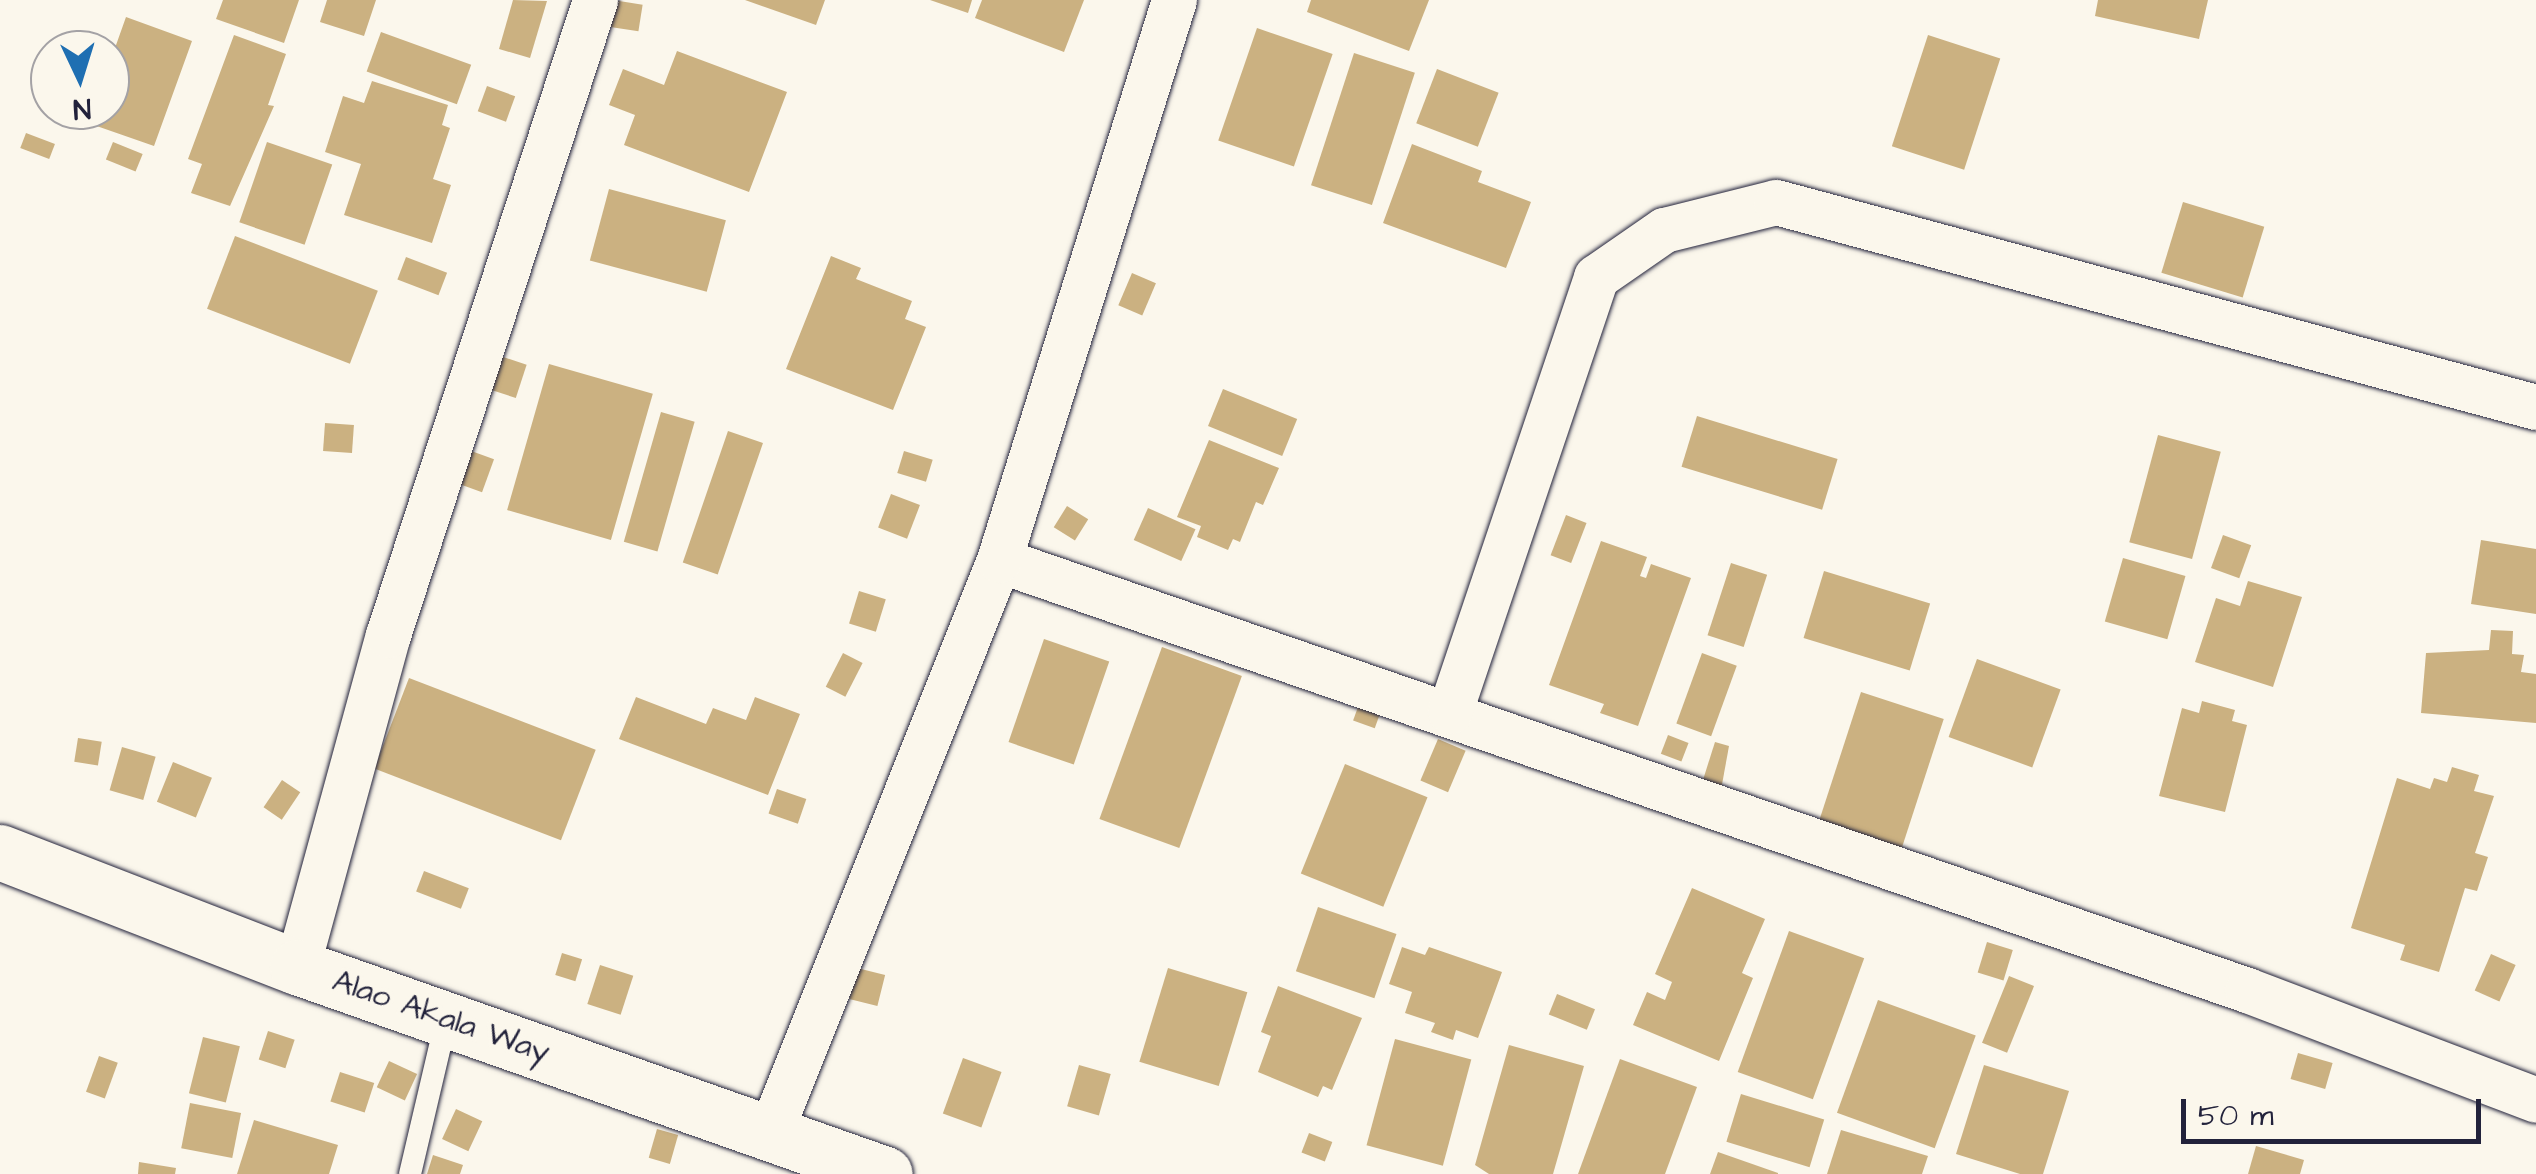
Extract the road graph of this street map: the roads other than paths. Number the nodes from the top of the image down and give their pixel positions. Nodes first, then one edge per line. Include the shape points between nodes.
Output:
1 (595, 0) edge
2 (1174, 0) edge
3 (2536, 407) edge
4 (999, 560) junction
5 (1450, 711) junction
6 (0, 852) edge
7 (297, 966) junction
8 (446, 1020) junction
9 (2534, 1091) edge
10 (770, 1133) junction
11 (410, 1174) edge
12 (885, 1174) edge

1 - 7 street via 388,635
2 - 4 street
3 - 5 street via 1776,202 1664,230 1596,277
4 - 5 street
4 - 10 street
5 - 9 street
6 - 7 street, Alao Akala Way
7 - 8 street, Alao Akala Way
8 - 10 street, Alao Akala Way
8 - 11 lane
10 - 12 street, Alao Akala Way

